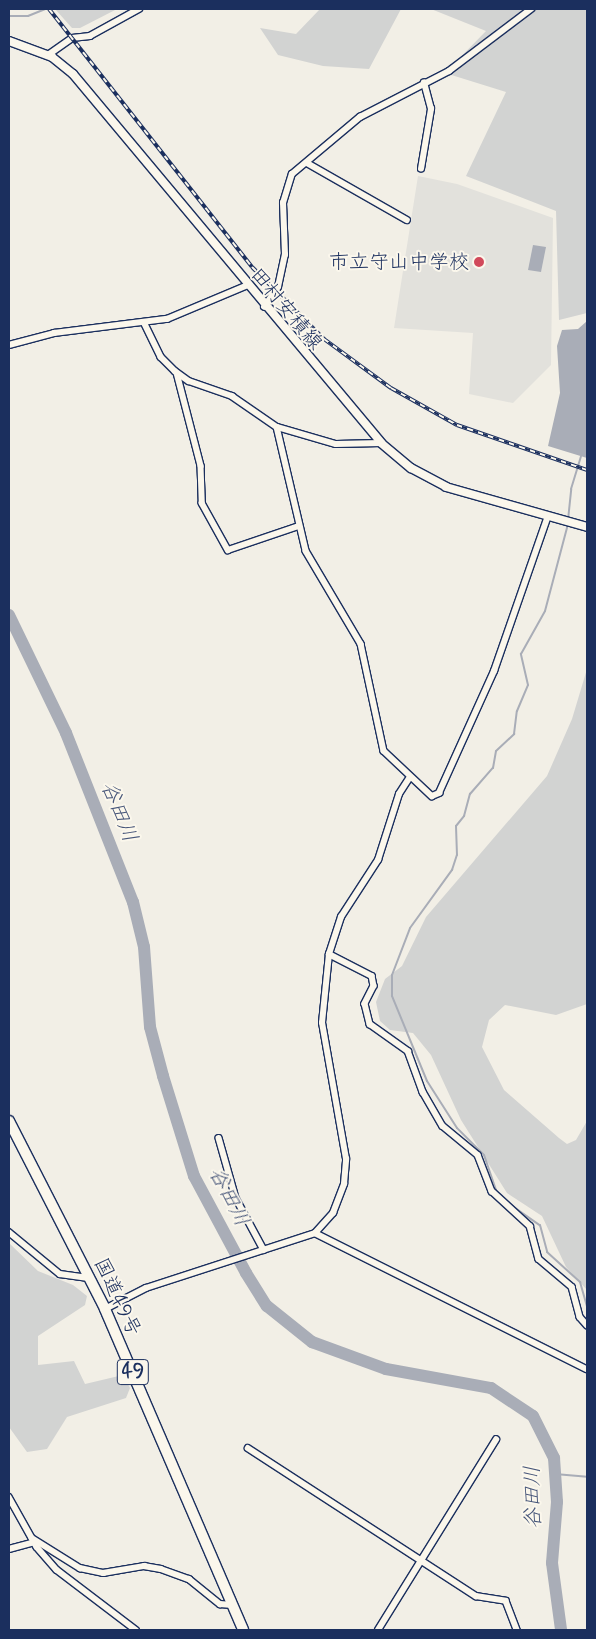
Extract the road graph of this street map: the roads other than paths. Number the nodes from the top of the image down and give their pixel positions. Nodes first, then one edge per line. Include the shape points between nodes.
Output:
1 (139, 9) edge
2 (531, 9) edge
3 (9, 40) edge
4 (48, 55) junction
5 (424, 83) junction
6 (306, 163) junction
7 (421, 169) dead end
8 (407, 220) dead end
9 (246, 286) junction
10 (264, 308) junction
11 (144, 322) junction
12 (9, 345) edge
13 (176, 373) junction
14 (277, 427) junction
15 (381, 443) junction
16 (548, 516) junction
17 (299, 526) junction
18 (587, 527) edge
19 (410, 777) junction
20 (329, 954) junction
21 (9, 1121) edge
22 (219, 1138) dead end
23 (9, 1232) edge
24 (315, 1233) junction
25 (263, 1250) junction
26 (90, 1278) junction
27 (105, 1309) junction
28 (587, 1325) edge
29 (587, 1369) edge
30 (496, 1440) dead end
31 (248, 1448) dead end
32 (9, 1497) edge
33 (34, 1540) junction
34 (9, 1549) edge
35 (422, 1561) junction
36 (232, 1605) junction
37 (136, 1630) edge
38 (243, 1630) edge
39 (378, 1630) edge
40 (517, 1630) edge

1 - 4 street via 90,36 72,38
2 - 5 street via 486,46
3 - 4 main road, 田村安積線
4 - 9 main road, 田村安積線 via 73,74
5 - 6 street via 360,116
5 - 7 street via 430,109
6 - 8 street
6 - 10 street via 292,174 285,194 285,255 278,286
9 - 10 main road, 田村安積線
9 - 11 street via 179,315
10 - 15 main road, 田村安積線
11 - 12 street via 54,333
11 - 13 street via 161,357
13 - 14 street via 232,396
13 - 17 street via 201,466 202,503 228,550
14 - 15 street via 336,444
14 - 17 street
15 - 16 main road, 田村安積線 via 411,468 446,487
16 - 18 main road, 田村安積線
16 - 19 street via 494,671 440,793 432,796
17 - 19 street via 310,561 361,644 384,751
19 - 20 street via 399,794 378,860 341,917
20 - 24 street via 322,1024 345,1170 337,1206
20 - 28 street via 372,976 374,986 365,1004 370,1024 408,1051 423,1092 443,1126 478,1155 492,1191 530,1226 539,1259 572,1287 580,1317
21 - 26 highway, 国道49号 / 49
22 - 25 street via 236,1198
23 - 26 street via 60,1274
24 - 25 street
24 - 29 street
25 - 27 street via 146,1288
26 - 27 highway, 国道49号 / 49
27 - 36 highway, 国道49号 / 49
30 - 35 street
31 - 35 street
32 - 33 street
33 - 34 street
33 - 36 street via 80,1568 103,1573 144,1566 161,1568 189,1579 220,1604
33 - 37 street via 69,1581
35 - 39 street
35 - 40 street via 479,1598 506,1601
36 - 38 highway, 国道49号 / 49

